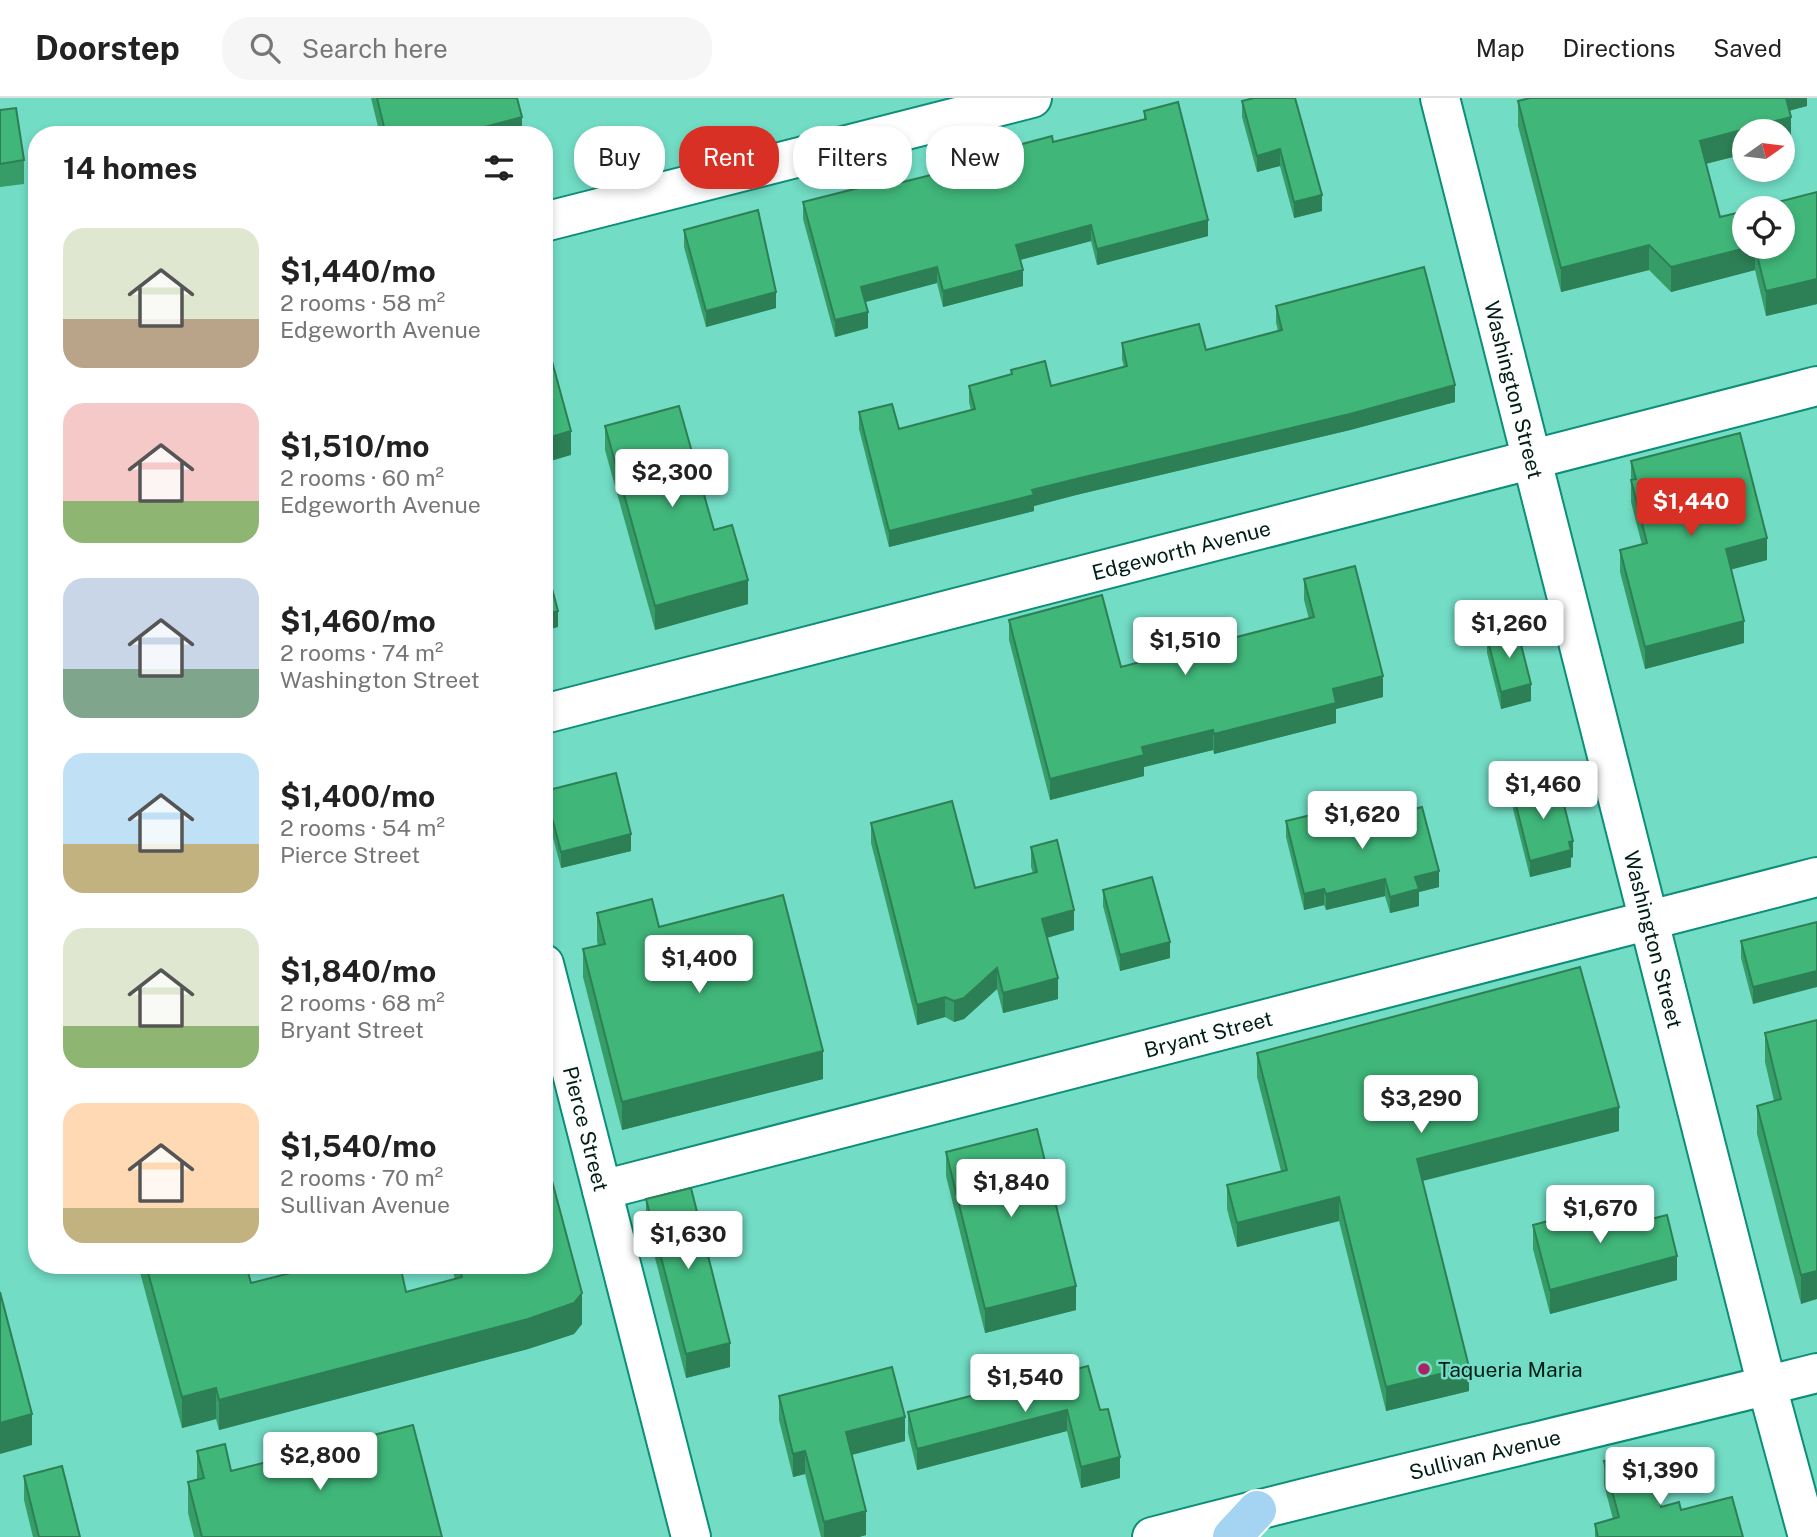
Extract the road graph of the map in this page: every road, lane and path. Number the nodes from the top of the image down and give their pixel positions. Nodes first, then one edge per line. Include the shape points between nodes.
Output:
1 (1032, 98) edge
2 (1440, 98) edge
3 (553, 220) edge
4 (1817, 386) edge
5 (1533, 459) junction
6 (553, 713) edge
7 (1817, 877) edge
8 (1650, 920) junction
9 (553, 999) edge
10 (602, 1190) junction
11 (1817, 1373) edge
12 (1767, 1386) junction
13 (1244, 1523) edge
14 (691, 1537) edge
15 (1152, 1537) edge
16 (1808, 1537) edge

1 - 3 street
2 - 5 street, Washington Street
4 - 5 street, Edgeworth Avenue
5 - 6 street, Edgeworth Avenue
5 - 8 street, Washington Street
7 - 8 street, Bryant Street
8 - 10 street, Bryant Street
8 - 12 street, Washington Street
9 - 10 street, Pierce Street
10 - 14 street, Pierce Street
11 - 12 street, Sullivan Avenue
12 - 13 street, Sullivan Avenue
12 - 16 street, Washington Street
13 - 15 street, Sullivan Avenue

